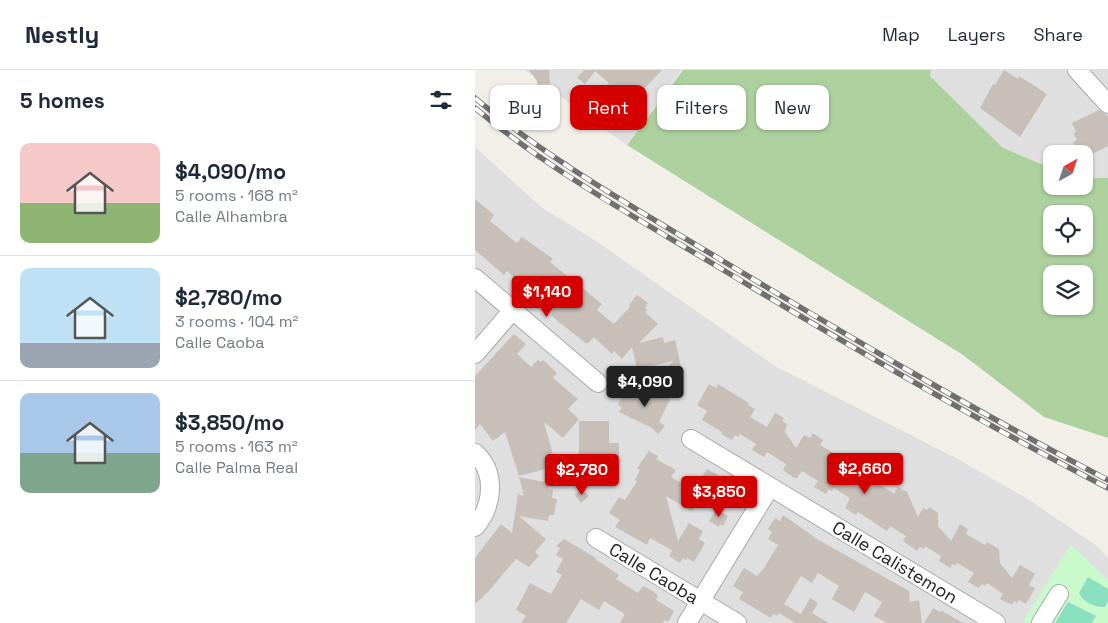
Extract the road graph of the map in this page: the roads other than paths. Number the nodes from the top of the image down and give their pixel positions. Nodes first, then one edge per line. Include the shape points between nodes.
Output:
1 (1077, 70) edge
2 (1108, 104) edge
3 (475, 278) edge
4 (512, 311) junction
5 (475, 354) edge
6 (598, 383) dead end
7 (691, 439) dead end
8 (475, 453) edge
9 (770, 487) junction
10 (475, 527) edge
11 (597, 538) dead end
12 (1059, 594) dead end
13 (701, 601) junction
14 (687, 623) edge
15 (737, 623) edge
16 (996, 623) edge
17 (1041, 623) edge

1 - 2 street
3 - 4 street
4 - 5 street
4 - 6 street
7 - 9 street, Calle Calistemon
8 - 10 street via 488,473 491,491 483,518
9 - 13 street
9 - 16 street, Calle Calistemon
11 - 13 street, Calle Caoba
12 - 17 street
13 - 14 street
13 - 15 street, Calle Caoba

